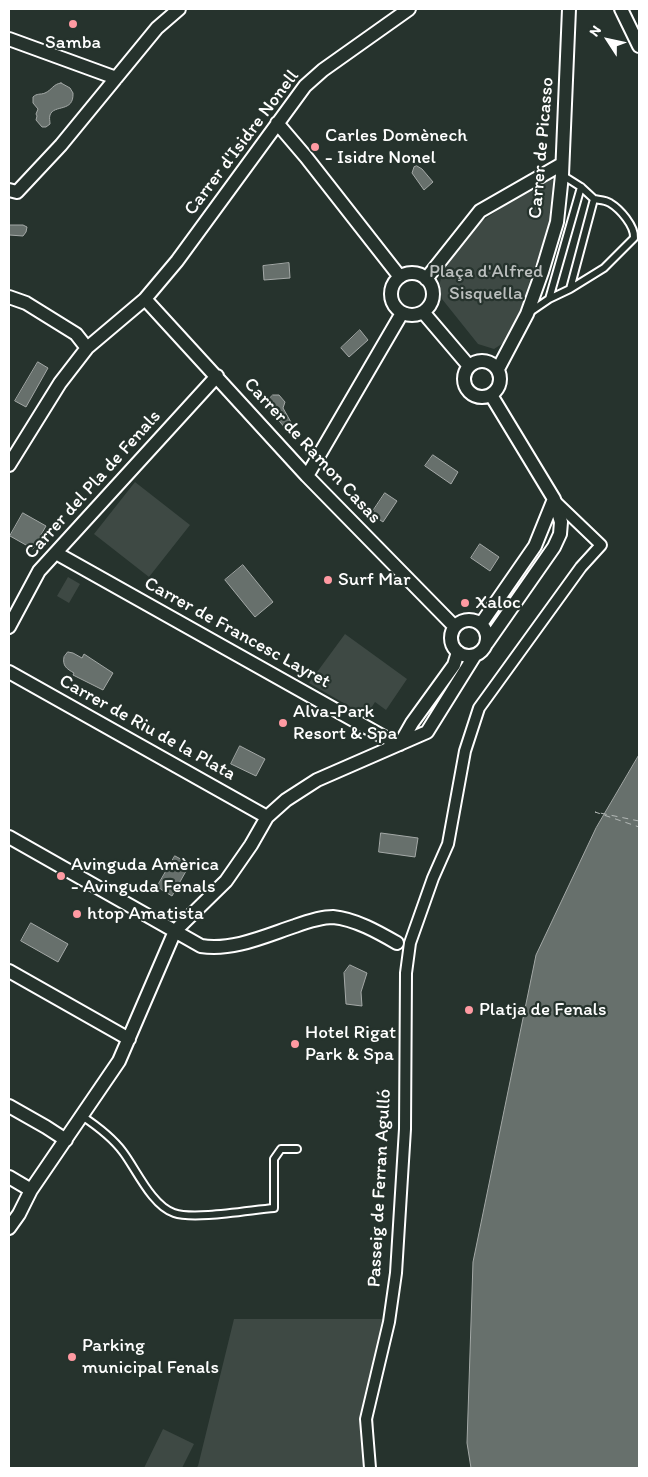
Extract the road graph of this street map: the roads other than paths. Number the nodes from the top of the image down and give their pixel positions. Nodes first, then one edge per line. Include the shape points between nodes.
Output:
1 (178, 9) edge
2 (409, 9) edge
3 (569, 9) edge
4 (622, 9) edge
5 (9, 39) edge
6 (639, 46) edge
7 (116, 78) junction
8 (277, 123) junction
9 (562, 170) junction
10 (581, 187) junction
11 (9, 190) edge
12 (594, 199) junction
13 (400, 277) junction
14 (426, 279) junction
15 (570, 289) junction
16 (9, 297) edge
17 (145, 298) junction
18 (549, 298) junction
19 (423, 312) junction
20 (402, 313) junction
21 (527, 314) junction
22 (87, 348) junction
23 (469, 366) junction
24 (498, 369) junction
25 (217, 376) junction
26 (491, 395) junction
27 (9, 465) edge
28 (307, 476) junction
29 (554, 499) junction
30 (56, 553) junction
31 (480, 624) junction
32 (454, 626) junction
33 (9, 627) edge
34 (487, 643) junction
35 (458, 652) junction
36 (476, 655) junction
37 (9, 672) edge
38 (400, 744) junction
39 (267, 817) junction
40 (9, 838) edge
41 (175, 931) junction
42 (397, 943) dead end
43 (9, 971) edge
44 (129, 1039) junction
45 (9, 1106) edge
46 (82, 1116) junction
47 (66, 1140) junction
48 (297, 1149) dead end
49 (9, 1177) edge
50 (31, 1190) junction
51 (9, 1215) edge
52 (9, 1228) edge
53 (370, 1468) edge

1 - 7 street via 157,28
2 - 8 street, Carrer d'Isidre Nonell via 323,70 305,86
3 - 9 street, Carrer de Picasso
4 - 6 street
5 - 7 street
7 - 11 street via 17,192
8 - 13 street
8 - 17 street, Carrer d'Isidre Nonell
9 - 10 lane
9 - 14 street via 480,211
9 - 21 street, Carrer de Picasso via 556,222
10 - 12 lane
10 - 18 lane
12 - 15 lane
12 - 15 lane via 609,202 628,221 635,232 634,238 604,268
13 - 14 street via 413,273
13 - 20 street via 391,288 391,296 392,303
14 - 19 street via 433,296
15 - 18 lane
16 - 22 street via 26,303 76,334
17 - 22 street, Carrer d'Isidre Nonell
17 - 25 street, Carrer de Ramon Casas
18 - 21 lane
19 - 20 street via 413,315
19 - 23 street
20 - 28 street
21 - 24 street, Carrer de Picasso
22 - 27 street, Carrer d'Isidre Nonell via 60,383
23 - 24 street via 484,361
23 - 26 street via 464,376 469,392 480,397
24 - 26 street via 499,386
25 - 28 street, Carrer de Ramon Casas
25 - 30 street, Carrer del Pla de Fenals
26 - 29 street
28 - 32 street, Carrer de Ramon Casas
29 - 31 street via 534,546
29 - 34 street via 561,522 554,547
29 - 53 street, Passeig de Ferran Agulló via 601,545 581,567 479,708 465,751 448,844 410,943 406,973 404,1129 396,1272 389,1322 366,1419
30 - 33 street, Carrer del Pla de Fenals via 38,571
30 - 38 street, Carrer de Francesc Layret
31 - 32 street via 468,619
31 - 34 street via 487,635
32 - 35 street via 451,642
34 - 36 street
35 - 36 street
35 - 38 street via 454,665
36 - 38 street via 427,732
37 - 39 street, Carrer de Riu de la Plata
38 - 39 street via 317,780
39 - 41 street via 226,881
40 - 41 street
41 - 42 street via 201,946 215,948 332,917 358,924
41 - 44 street
43 - 44 street
44 - 46 street via 119,1061
45 - 47 street
46 - 47 street
46 - 48 lane via 122,1150 154,1199 172,1213 189,1216 274,1208 274,1159 281,1149
47 - 50 street
49 - 50 street
50 - 51 street
50 - 52 street

